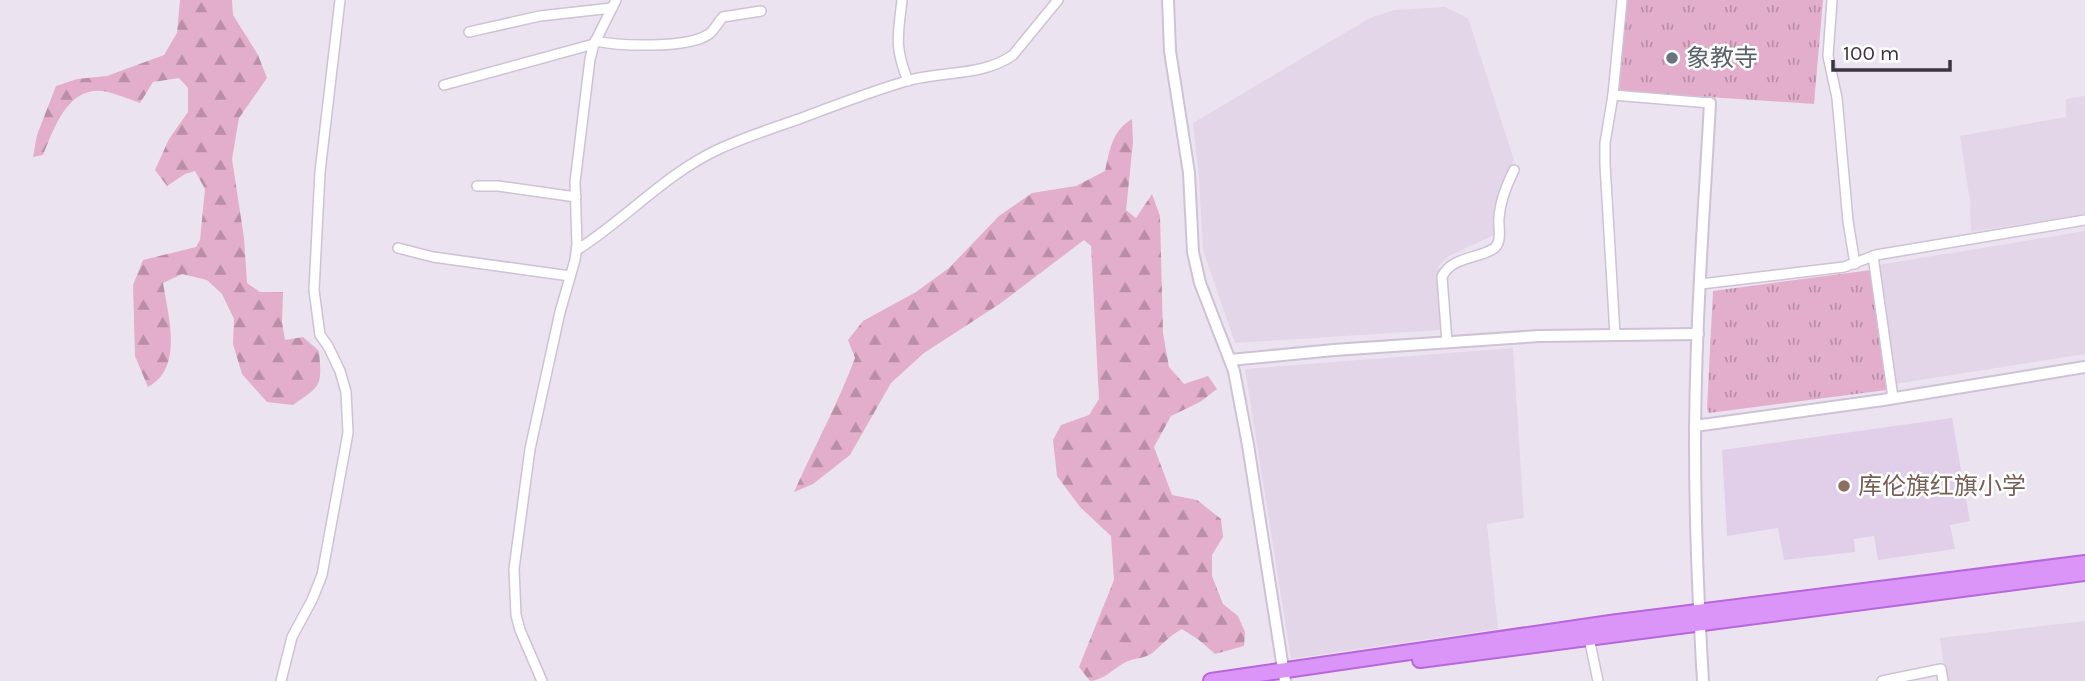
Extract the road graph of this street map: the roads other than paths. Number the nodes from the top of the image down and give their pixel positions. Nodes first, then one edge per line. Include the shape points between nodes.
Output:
1 (340, 0) edge
2 (902, 0) edge
3 (1058, 0) edge
4 (1168, 0) edge
5 (1622, 0) edge
6 (1832, 0) edge
7 (614, 4) edge
8 (761, 10) dead end
9 (468, 32) dead end
10 (594, 42) junction
11 (908, 81) junction
12 (444, 85) dead end
13 (1613, 95) junction
14 (1710, 103) joint
15 (1514, 170) dead end
16 (477, 186) dead end
17 (576, 197) junction
18 (2085, 220) edge
19 (398, 248) dead end
20 (577, 250) junction
21 (1873, 256) junction
22 (1855, 264) junction
23 (570, 276) junction
24 (1700, 284) junction
25 (1698, 334) junction
26 (1615, 335) junction
27 (1447, 342) junction
28 (1230, 360) junction
29 (2085, 367) edge
30 (1894, 398) junction
31 (1695, 426) junction
32 (2085, 563) edge
33 (2085, 573) edge
34 (1699, 617) junction
35 (1589, 638) junction
36 (1281, 678) edge
37 (281, 681) edge
38 (542, 681) edge
39 (1211, 681) edge
40 (1598, 681) edge
41 (1703, 681) edge
42 (1882, 681) edge
43 (1943, 681) edge

1 - 37 street via 320,172 314,290 320,335 346,392 348,433 322,575 292,637
2 - 11 street via 897,43
3 - 11 street via 1006,60
4 - 28 street via 1170,51 1189,173 1193,251 1200,283
5 - 13 street
6 - 22 street via 1828,56 1837,98
7 - 9 street
7 - 10 street
8 - 10 street via 723,18 710,33 687,41 620,46
10 - 12 street
10 - 17 street
11 - 20 street via 718,149 662,183
13 - 14 street
13 - 26 street via 1605,164
14 - 24 street
15 - 27 street via 1499,215 1499,242 1493,249 1444,270
16 - 17 street
17 - 20 street
18 - 21 street
19 - 23 street
20 - 23 street
21 - 22 street
21 - 30 street
22 - 24 street
23 - 38 street via 530,449 514,569 516,615
24 - 25 street
25 - 26 street
25 - 31 street
26 - 27 street
27 - 28 street
28 - 36 street via 1248,445
29 - 30 street
30 - 31 street
31 - 34 street
32 - 34 main road
33 - 34 main road
34 - 35 main road
34 - 36 main road
34 - 41 street
35 - 36 main road
35 - 40 street
36 - 39 main road
42 - 43 street via 1941,669

